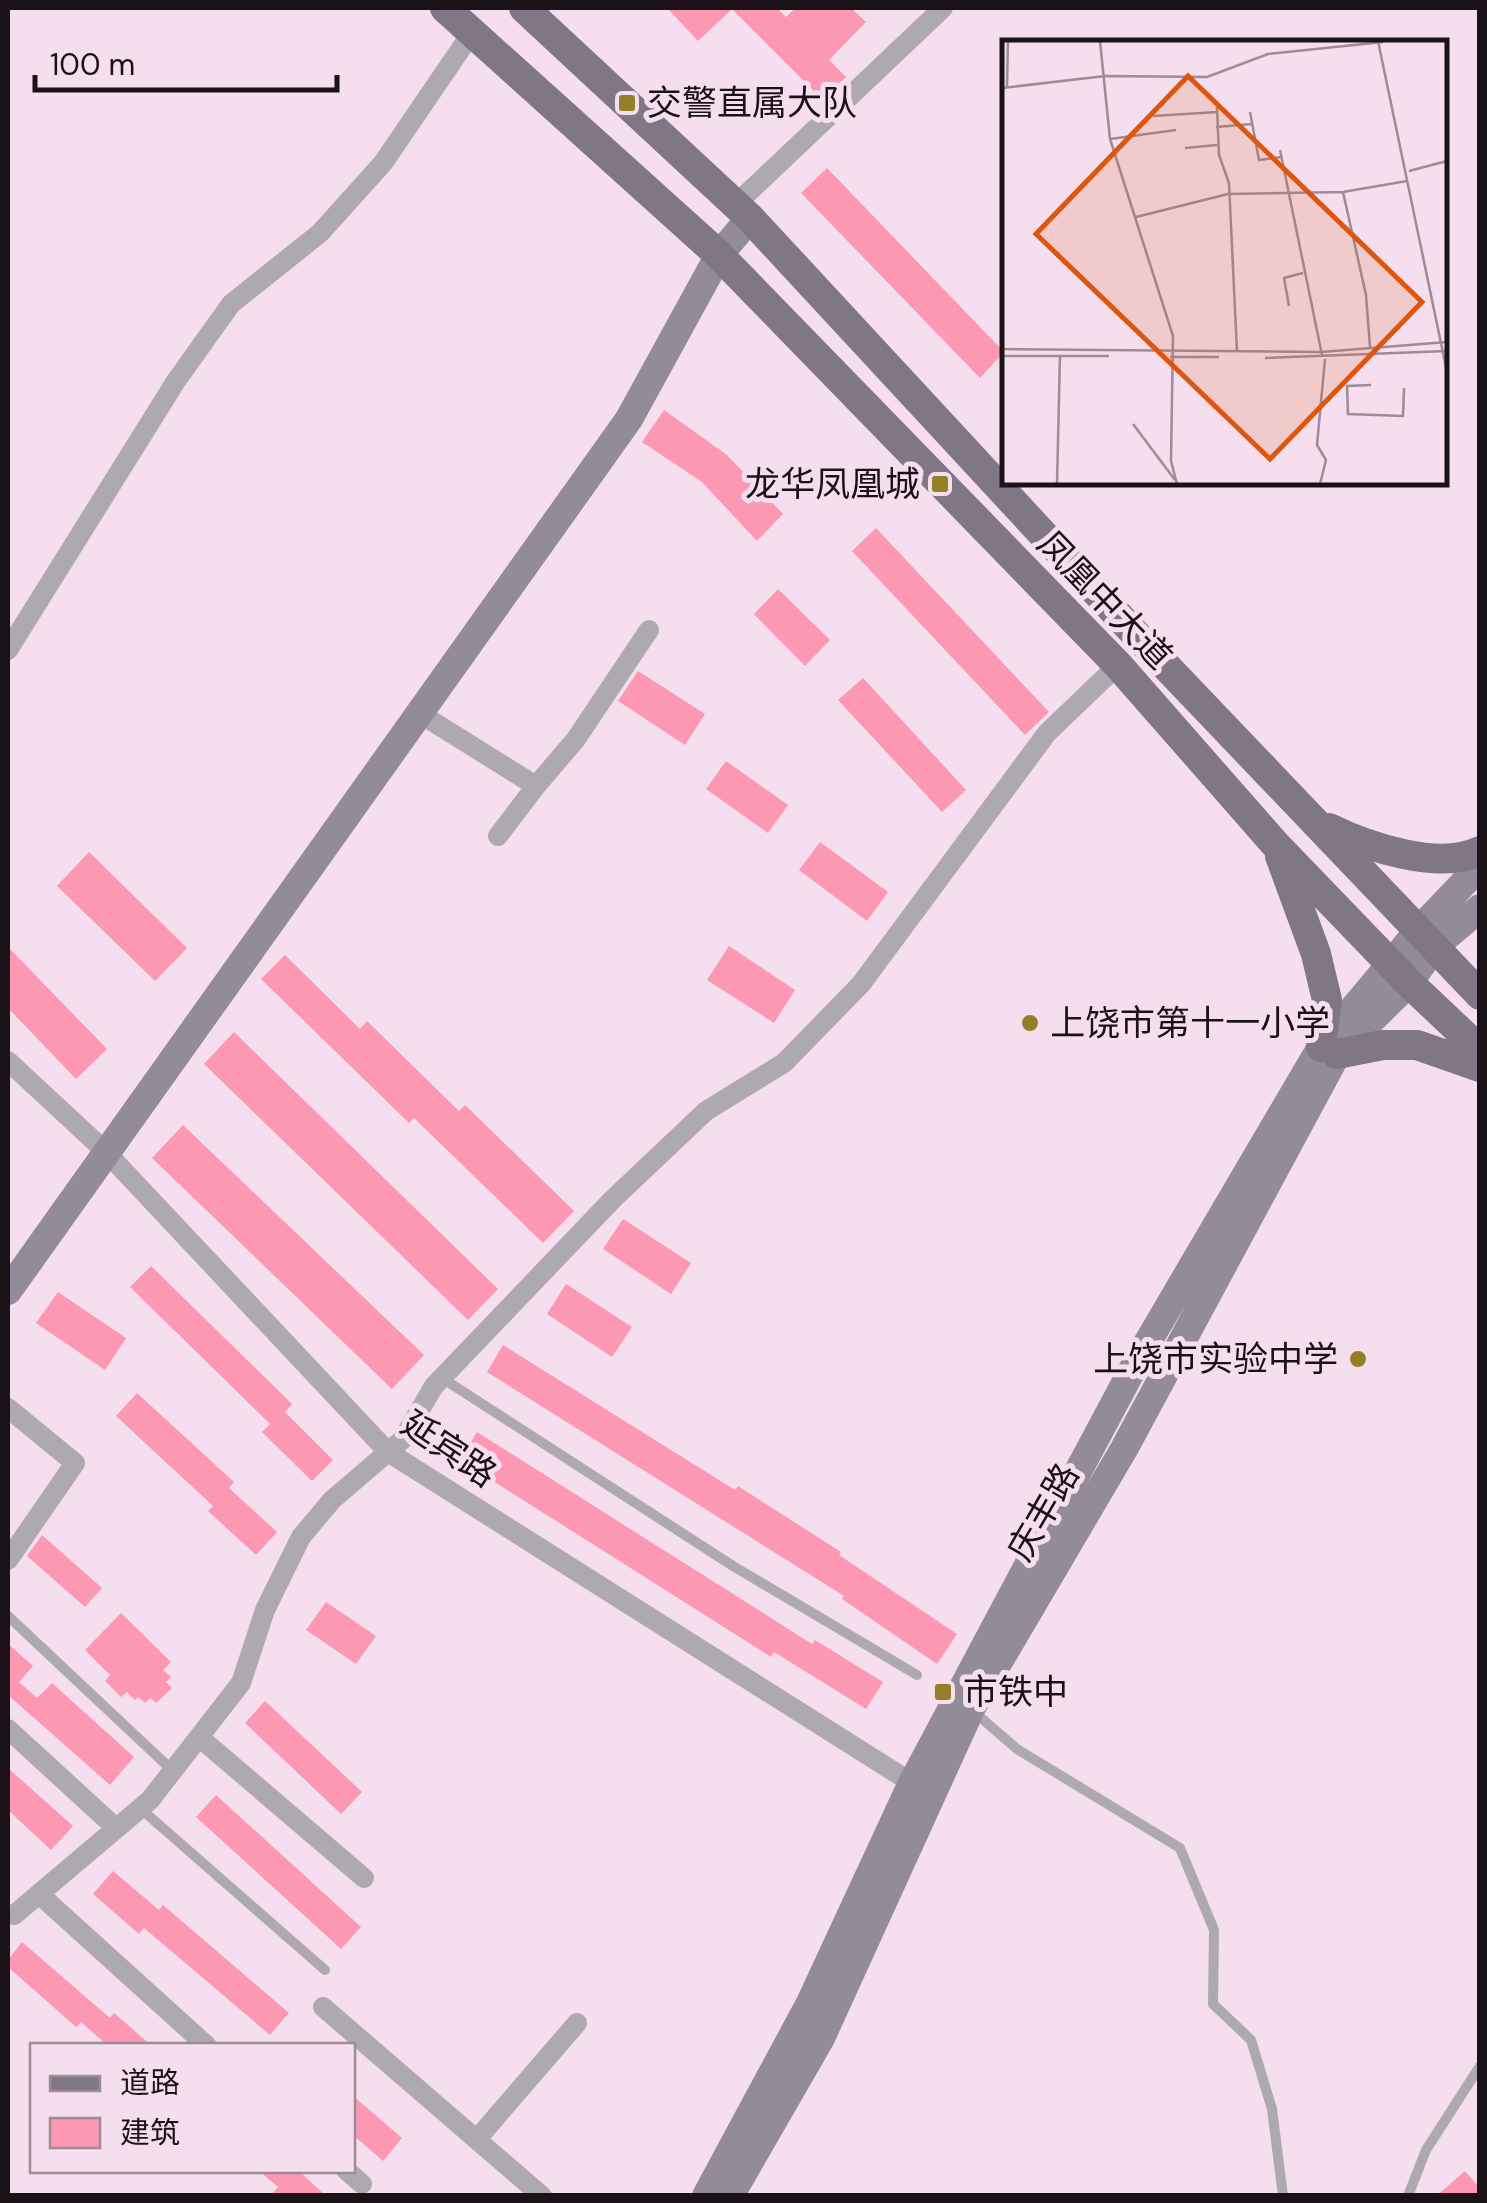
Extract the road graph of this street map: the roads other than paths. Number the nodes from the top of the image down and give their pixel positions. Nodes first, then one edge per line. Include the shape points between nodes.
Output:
1 (446, 8) edge
2 (524, 8) edge
3 (944, 8) edge
4 (472, 32) junction
5 (742, 212) junction
6 (719, 255) junction
7 (649, 630) dead end
8 (8, 650) edge
9 (1118, 664) junction
10 (420, 712) junction
11 (536, 786) junction
12 (1313, 820) junction
13 (498, 836) dead end
14 (1275, 844) junction
15 (1480, 851) edge
16 (1480, 866) edge
17 (1480, 908) edge
18 (1427, 938) junction
19 (1399, 973) junction
20 (1480, 994) edge
21 (1329, 1050) junction
22 (1480, 1050) edge
23 (8, 1061) edge
24 (1480, 1067) edge
25 (106, 1152) junction
26 (8, 1291) edge
27 (442, 1378) junction
28 (8, 1408) edge
29 (388, 1452) junction
30 (8, 1560) edge
31 (8, 1616) edge
32 (917, 1675) dead end
33 (971, 1709) junction
34 (8, 1729) edge
35 (199, 1737) junction
36 (173, 1771) junction
37 (922, 1789) junction
38 (140, 1808) junction
39 (116, 1828) junction
40 (364, 1878) dead end
41 (38, 1894) junction
42 (14, 1915) dead end
43 (325, 1970) dead end
44 (323, 2007) dead end
45 (577, 2023) dead end
46 (204, 2043) edge
47 (1480, 2066) edge
48 (477, 2139) junction
49 (542, 2196) edge
50 (706, 2196) edge
51 (730, 2196) edge
52 (1284, 2196) edge
53 (1408, 2196) edge

1 - 4 main road, 凤凰中大道
2 - 5 main road, 凤凰中大道
3 - 5 street
4 - 6 main road, 凤凰中大道
4 - 8 street via 383,163 320,232 231,304
5 - 6 main road
5 - 12 main road, 凤凰中大道
6 - 9 main road, 凤凰中大道
6 - 10 main road via 628,419
7 - 11 street
9 - 14 main road, 凤凰中大道
9 - 27 street via 1047,733 861,984 784,1063 706,1111
10 - 11 street
10 - 25 main road
11 - 13 street
12 - 15 main road via 1407,856 1465,858
12 - 18 main road, 凤凰中大道
14 - 19 main road, 凤凰中大道
14 - 21 main road via 1316,954
16 - 18 main road
17 - 18 main road
18 - 19 main road
18 - 20 main road, 凤凰中大道
19 - 21 main road
19 - 22 main road, 凤凰中大道
21 - 24 main road via 1417,1044
21 - 33 main road, 庆丰路 via 1124,1449
21 - 37 main road via 1139,1357
23 - 25 street, 延宾路
25 - 26 main road
25 - 29 street, 延宾路
27 - 29 street
27 - 32 lane via 733,1566
28 - 30 street via 75,1464
29 - 35 street via 300,1537 241,1683
29 - 37 street, 延宾路
31 - 36 lane
33 - 37 main road, 庆丰路
33 - 52 lane via 1017,1749 1180,1848 1214,1930 1213,2004 1252,2040 1272,2109
34 - 39 street
35 - 36 street
35 - 40 street
36 - 38 street
37 - 50 main road
37 - 51 main road, 庆丰路 via 821,2038
38 - 39 street
38 - 43 lane
39 - 41 street
41 - 42 street
41 - 46 street
44 - 48 street
45 - 48 street
47 - 53 lane via 1426,2150
48 - 49 street

